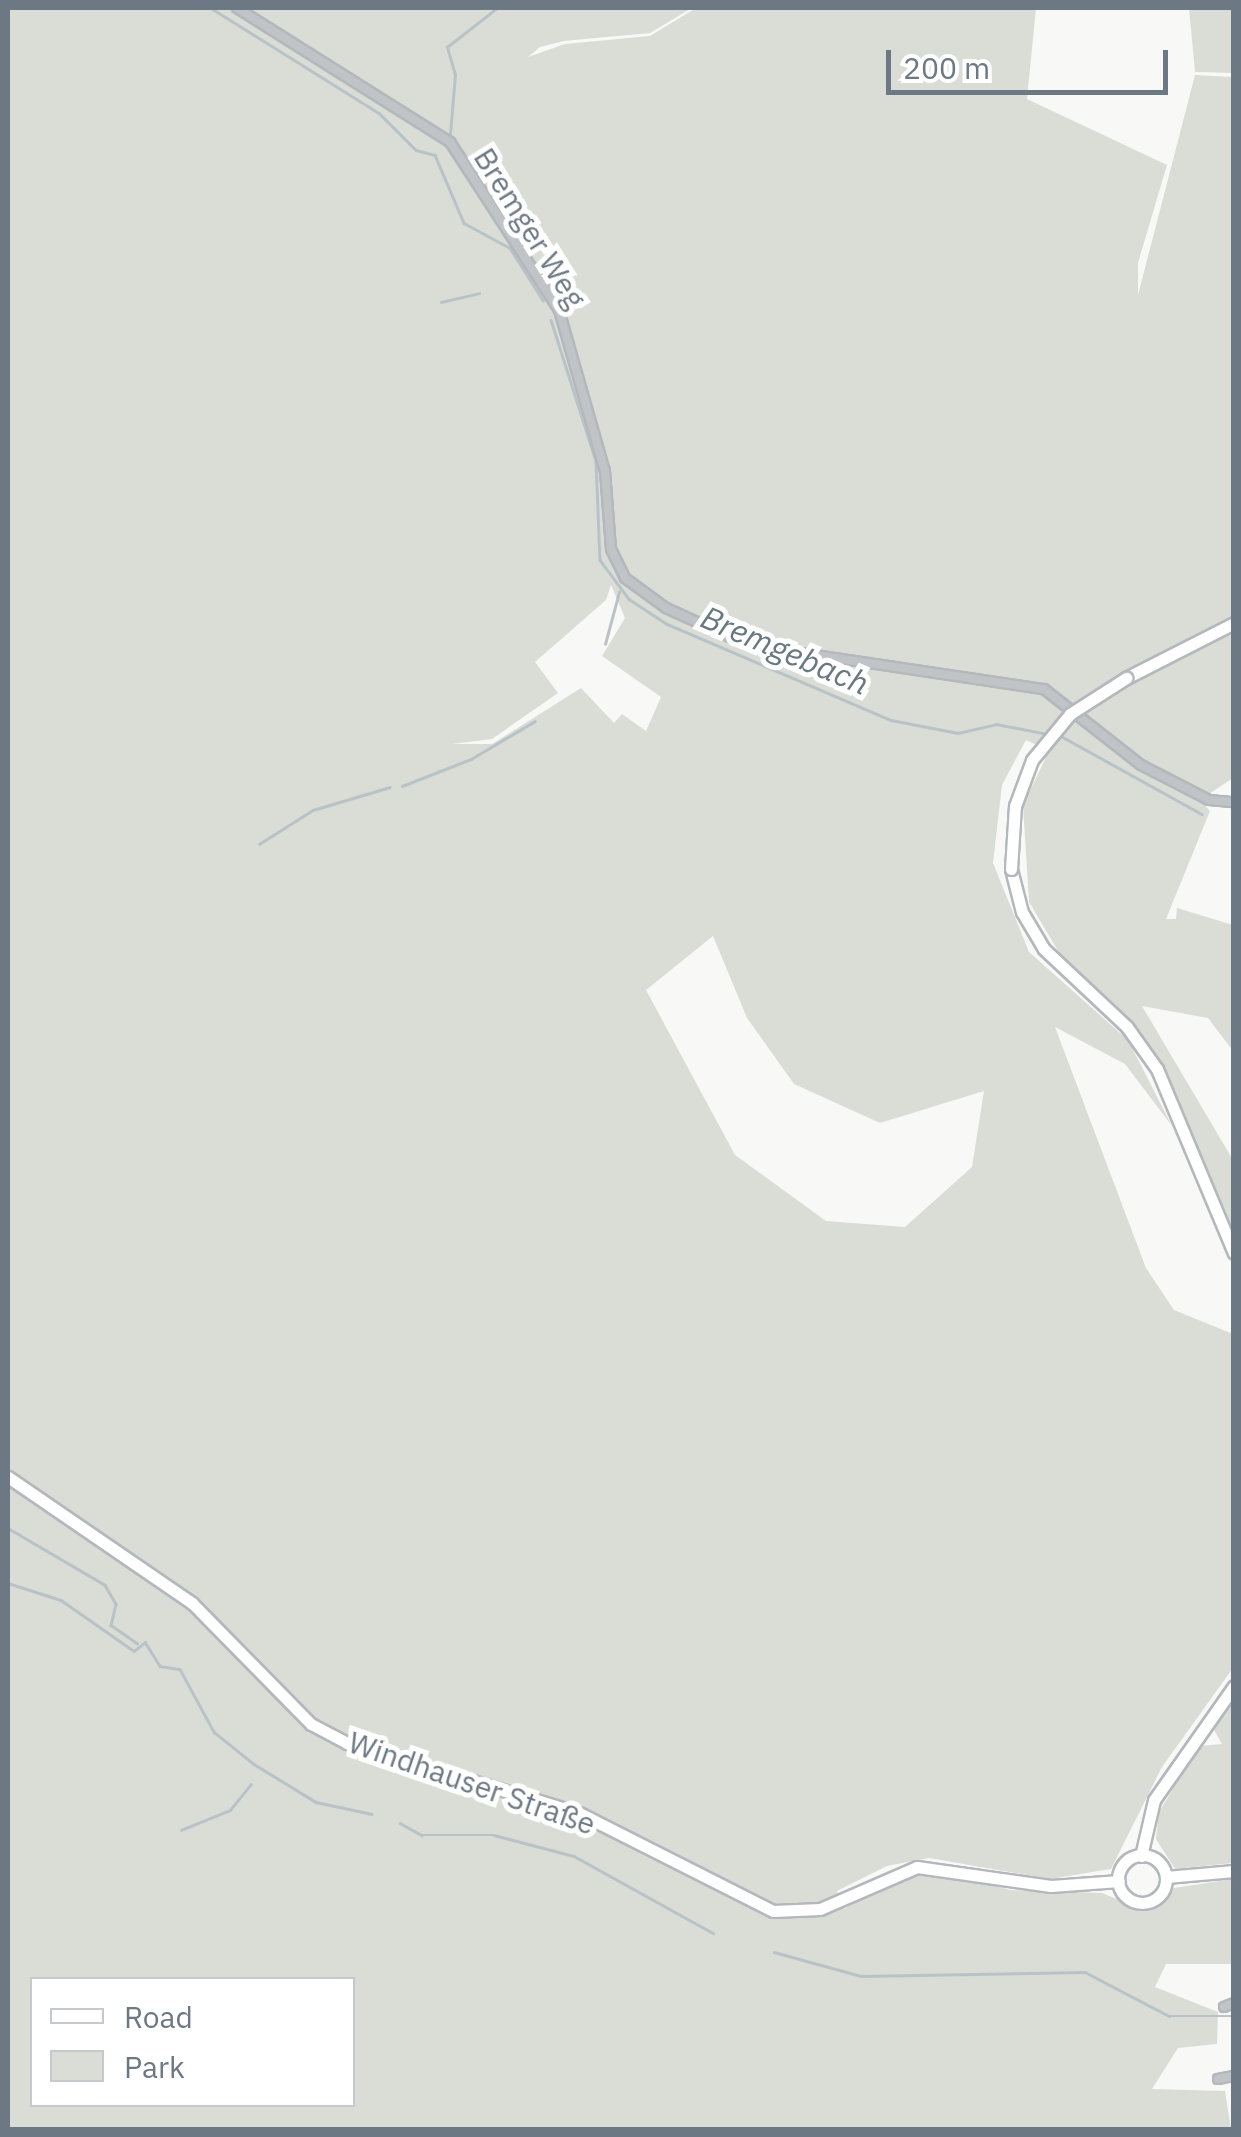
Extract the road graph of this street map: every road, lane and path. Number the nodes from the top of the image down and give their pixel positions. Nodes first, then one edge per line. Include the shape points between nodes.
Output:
1 (236, 8) edge
2 (1234, 624) edge
3 (1234, 802) edge
4 (1234, 1252) edge
5 (8, 1477) edge
6 (1234, 1686) edge
7 (1141, 1856) junction
8 (1234, 1871) edge
9 (1166, 1877) junction
10 (1119, 1882) junction
11 (1234, 2003) edge
12 (1224, 2007) dead end
13 (1234, 2076) edge
14 (1218, 2079) dead end

1 - 3 street, Bremger Weg via 450,142 559,310 605,471 611,549 625,578 666,608 748,645 1044,688 1141,766 1209,800
2 - 4 main road, bridge via 1070,714 1032,760 1014,806 1011,869 1022,912 1044,949 1127,1027 1157,1069
5 - 10 main road, Windhauser Straße via 192,1603 311,1724 348,1743 578,1814 773,1911 820,1909 917,1867 1051,1886
6 - 7 main road via 1154,1800
7 - 9 main road via 1158,1861
7 - 10 main road via 1122,1866
8 - 9 main road, Windhauser Straße
9 - 10 main road, Windhauser Straße via 1162,1894 1147,1903 1131,1900
11 - 12 street
13 - 14 street

